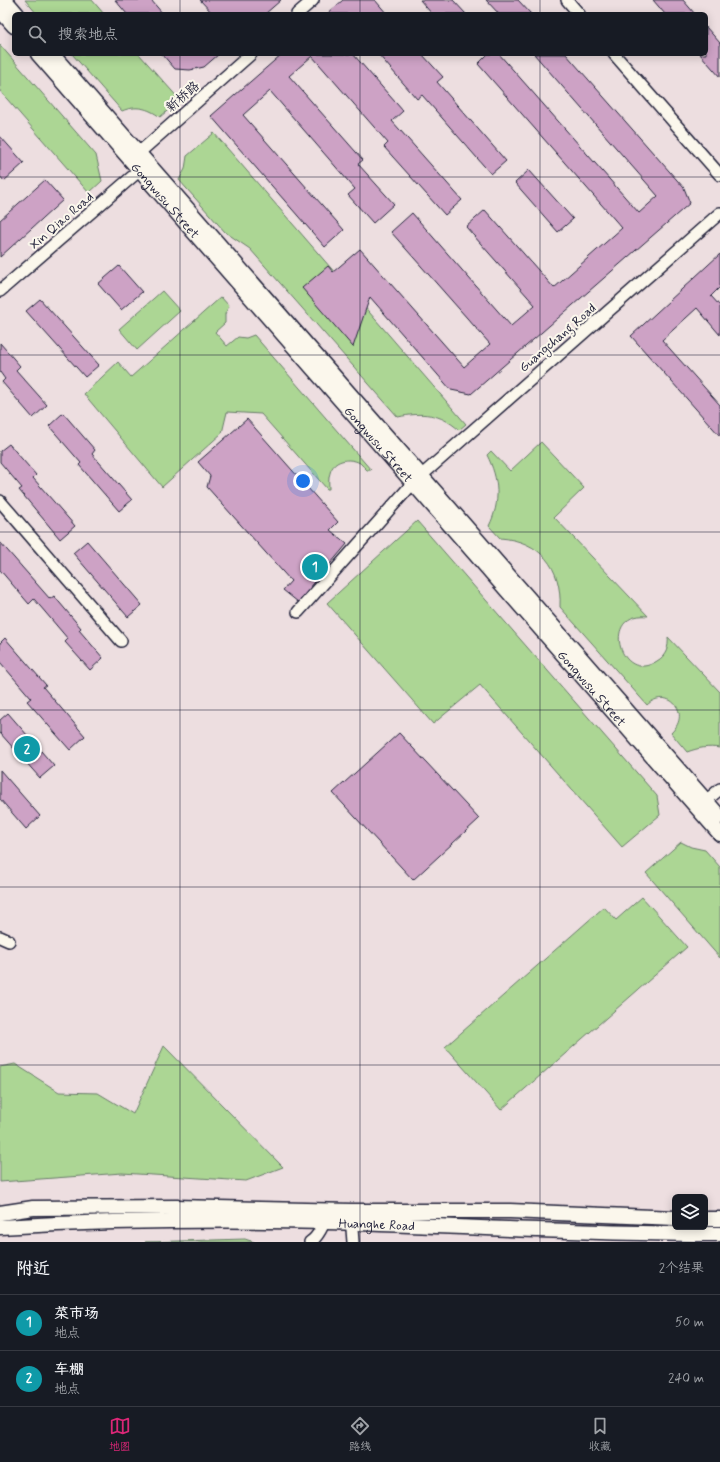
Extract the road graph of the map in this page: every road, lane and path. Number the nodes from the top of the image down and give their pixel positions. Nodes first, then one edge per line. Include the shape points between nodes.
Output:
1 (5, 0) edge
2 (313, 0) edge
3 (566, 0) edge
4 (0, 10) edge
5 (15, 12) edge
6 (299, 12) edge
7 (577, 12) edge
8 (12, 24) edge
9 (40, 56) edge
10 (54, 56) edge
11 (249, 56) edge
12 (616, 56) edge
13 (137, 161) junction
14 (720, 175) edge
15 (720, 213) edge
16 (0, 291) edge
17 (417, 479) junction
18 (0, 501) edge
19 (298, 612) dead end
20 (121, 641) dead end
21 (720, 789) edge
22 (702, 805) junction
23 (720, 818) edge
24 (720, 834) edge
25 (0, 1213) edge
26 (325, 1216) junction
27 (351, 1217) junction
28 (672, 1218) edge
29 (708, 1219) edge
30 (720, 1219) edge
31 (33, 1225) junction
32 (0, 1227) edge
33 (0, 1231) edge
34 (720, 1234) edge
35 (310, 1242) edge
36 (353, 1242) edge

1 - 5 main road
2 - 6 street
3 - 7 street
4 - 8 main road
9 - 13 main road, Gongwusu Street
10 - 13 main road, Gongwusu Street
11 - 13 street, 新桥路
12 - 14 street
13 - 16 street, Xin Qiao Road
13 - 17 main road, Gongwusu Street
15 - 17 street, Guangchang Road
17 - 19 street, Guangchang Road
17 - 22 main road, Gongwusu Street
18 - 20 street
21 - 22 street
22 - 23 main road, Gongwusu Street
22 - 24 main road, Gongwusu Street
25 - 26 main road, Huanghe Road via 33,1208 176,1207
26 - 27 main road, Huanghe Road
26 - 31 main road, Huanghe Road
26 - 35 street
27 - 28 main road, Huanghe Road via 510,1212
27 - 34 main road, Huanghe Road via 511,1230
27 - 36 street
29 - 30 main road
31 - 32 main road
31 - 33 main road

